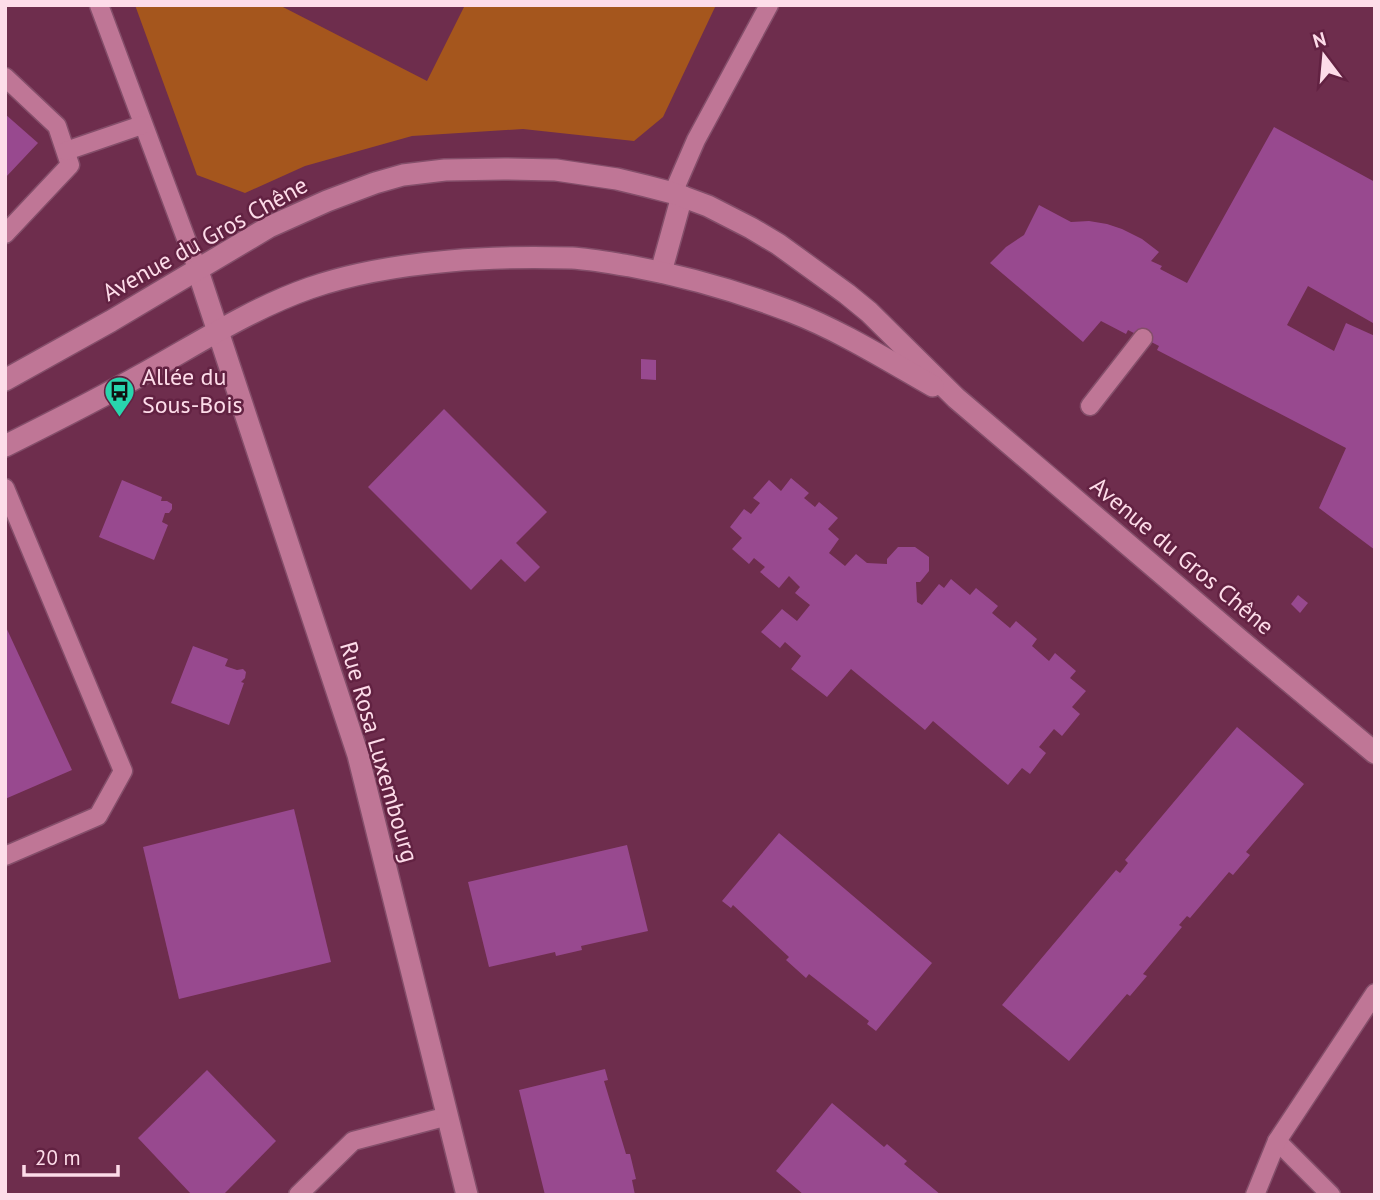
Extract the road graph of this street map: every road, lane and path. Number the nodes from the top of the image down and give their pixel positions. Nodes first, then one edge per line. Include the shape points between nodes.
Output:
1 (99, 5) edge
2 (769, 5) edge
3 (5, 77) edge
4 (142, 125) junction
5 (66, 151) junction
6 (677, 195) junction
7 (5, 234) edge
8 (197, 268) junction
9 (661, 272) junction
10 (219, 330) junction
11 (1143, 338) dead end
12 (5, 380) edge
13 (956, 398) junction
14 (1090, 406) dead end
15 (5, 446) edge
16 (5, 488) edge
17 (1375, 753) edge
18 (5, 856) edge
19 (1375, 993) edge
20 (448, 1116) junction
21 (1277, 1140) junction
22 (298, 1195) edge
23 (467, 1195) edge
24 (1255, 1195) edge
25 (1331, 1195) edge

1 - 4 lane
2 - 6 lane via 677,180
3 - 5 lane via 57,126
4 - 5 lane
4 - 8 lane
5 - 7 lane via 71,165
6 - 8 street, Avenue du Gros Chêne via 617,179 556,170 445,170 403,175 269,227
6 - 9 street
6 - 13 street, Avenue du Gros Chêne via 708,206 778,244 869,312
8 - 10 street, Rue Rosa Luxembourg
8 - 12 street, Avenue du Gros Chêne
9 - 10 street, Avenue du Gros Chêne via 573,258 418,264 370,271 311,288
9 - 13 street, Avenue du Gros Chêne via 794,313
10 - 15 street, Avenue du Gros Chêne
10 - 20 street, Rue Rosa Luxembourg via 358,755
11 - 14 lane
13 - 17 street, Avenue du Gros Chêne
16 - 18 lane via 123,771 98,816
19 - 21 lane
20 - 22 lane via 353,1141
20 - 23 street, Rue Rosa Luxembourg
21 - 24 lane
21 - 25 lane

